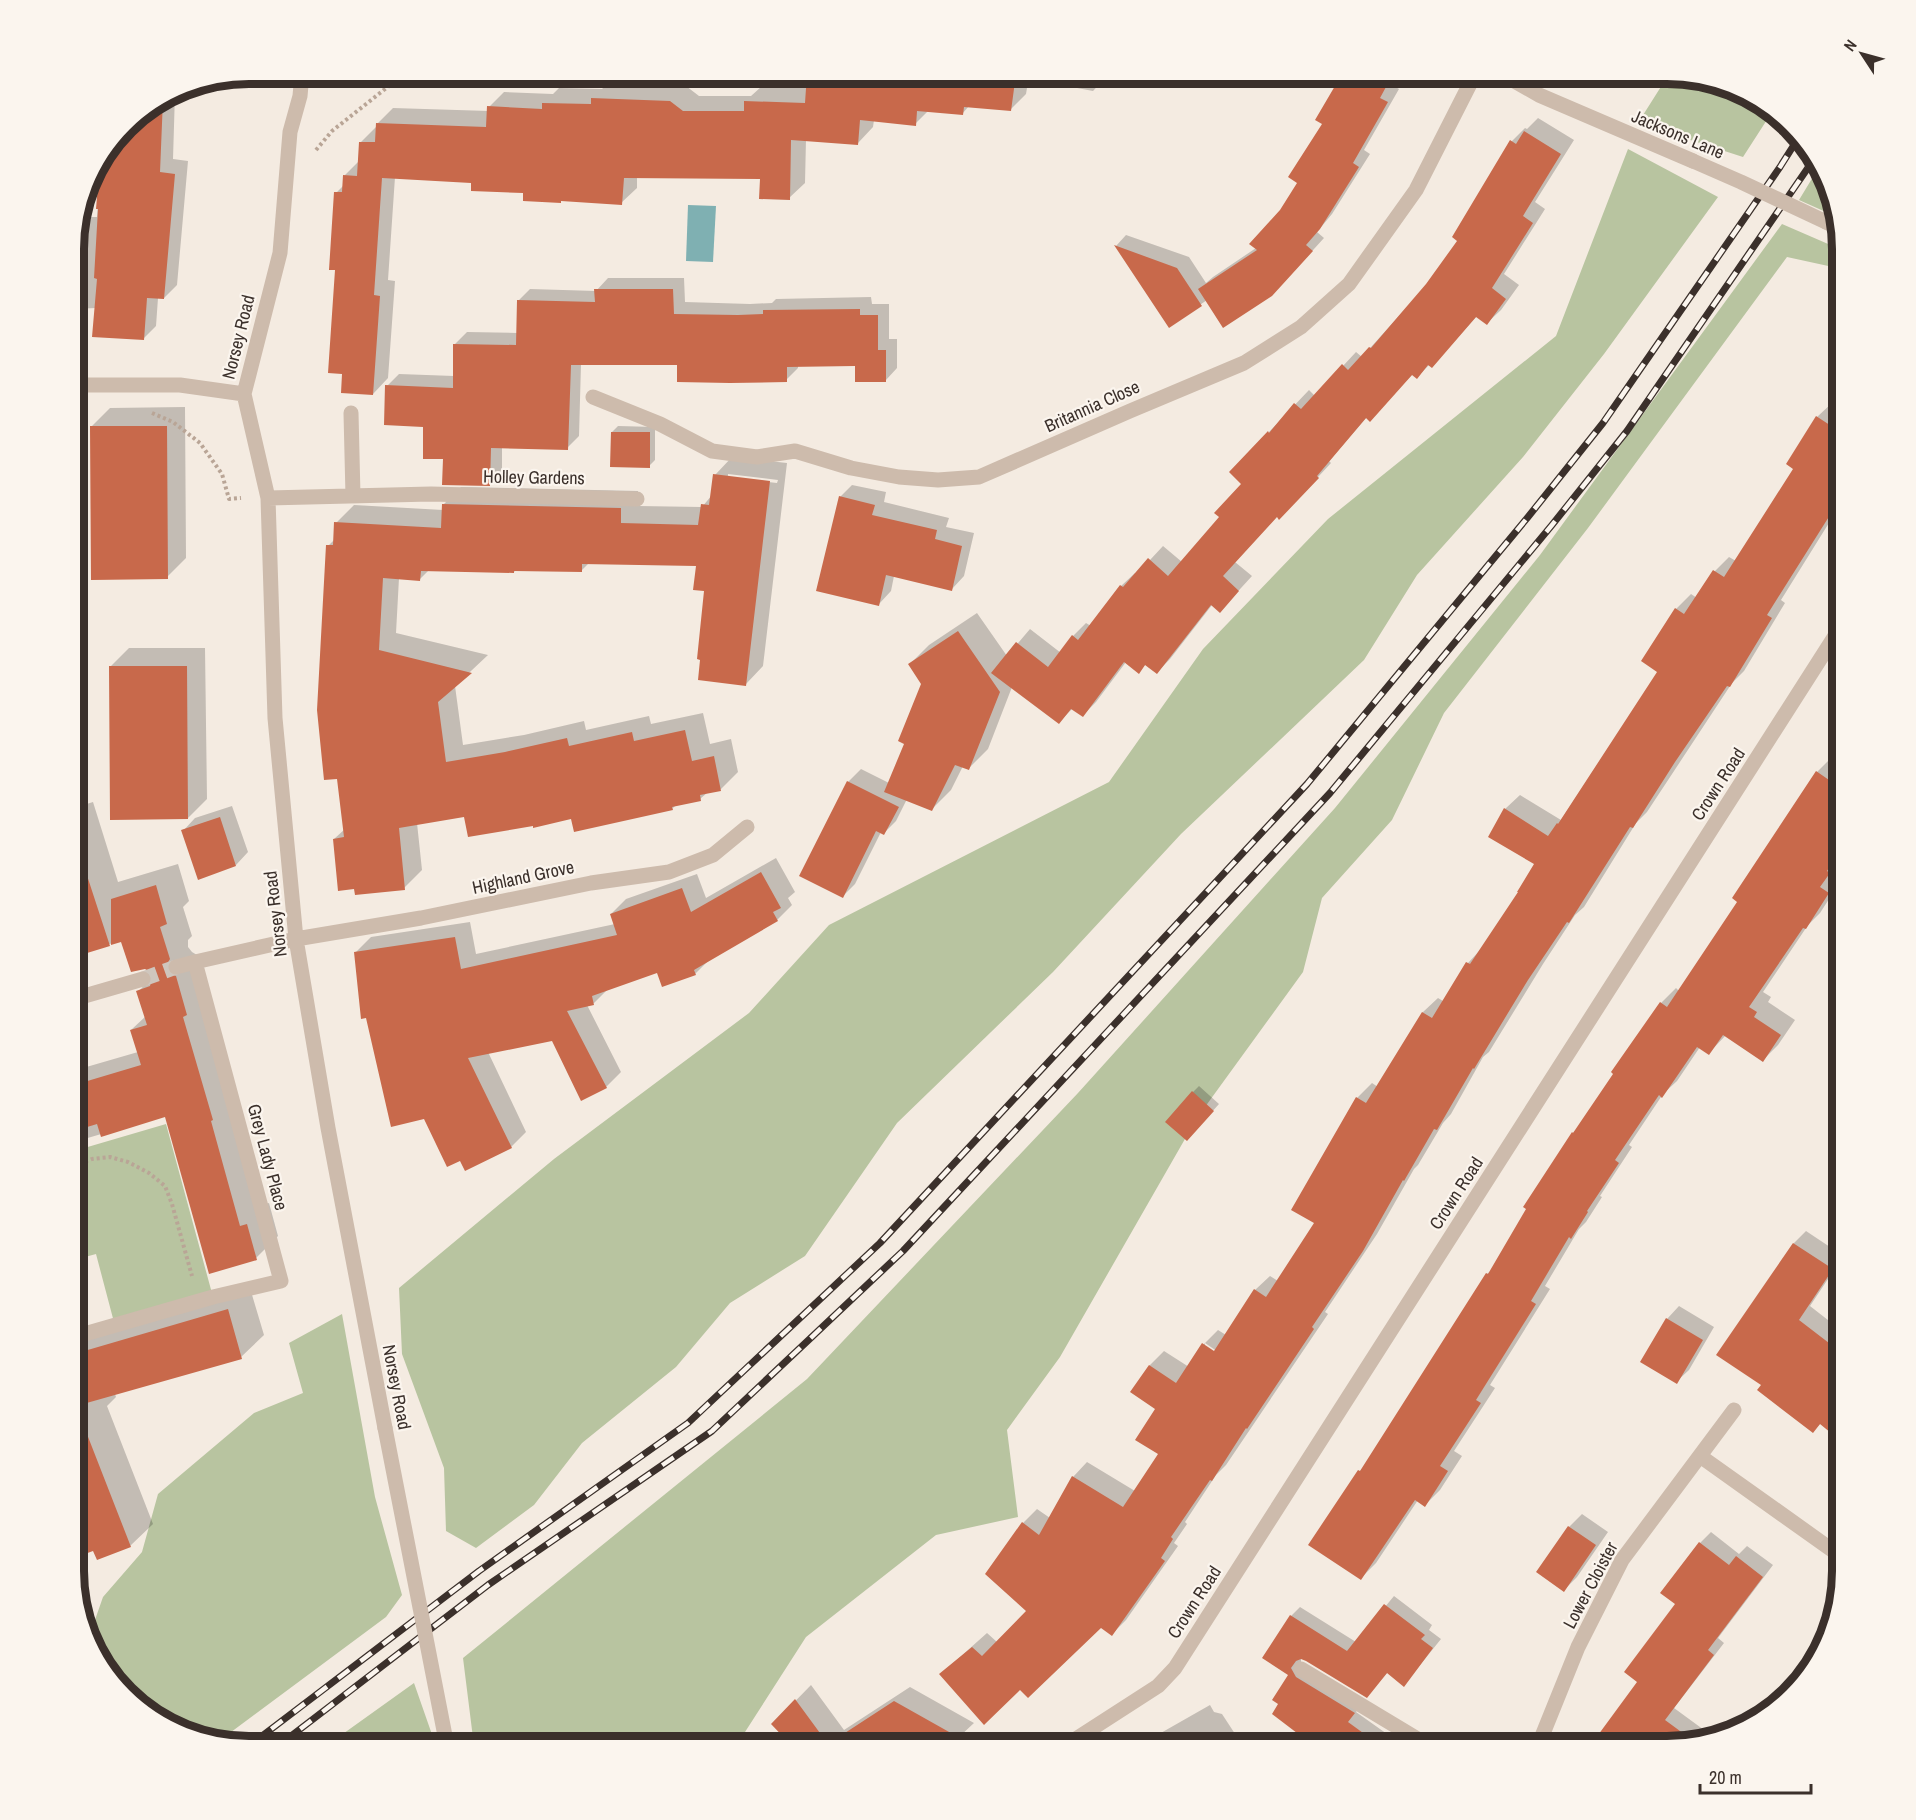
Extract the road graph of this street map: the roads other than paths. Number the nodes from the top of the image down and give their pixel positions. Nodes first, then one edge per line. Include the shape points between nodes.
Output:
1 (301, 84) edge
2 (1470, 84) edge
3 (1520, 84) edge
4 (1830, 224) edge
5 (84, 385) edge
6 (244, 394) junction
7 (593, 397) dead end
8 (351, 413) dead end
9 (352, 496) junction
10 (268, 498) junction
11 (637, 499) dead end
12 (1832, 642) edge
13 (747, 828) dead end
14 (296, 939) junction
15 (195, 962) junction
16 (176, 967) tunnel mouth
17 (143, 979) tunnel mouth
18 (84, 995) edge
19 (84, 1334) edge
20 (1734, 1410) dead end
21 (1700, 1456) junction
22 (1832, 1550) edge
23 (1301, 1669) dead end
24 (445, 1736) edge
25 (1080, 1736) edge
26 (1412, 1736) edge
27 (1542, 1736) edge

1 - 6 street, Norsey Road via 290,132 280,254
2 - 7 street, Britannia Close via 1416,190 1349,284 1300,327 1244,363 979,477 899,477 795,451 757,457 712,451 660,424
3 - 4 street, Jacksons Lane, bridge
5 - 6 street via 180,385
6 - 10 street, Norsey Road
8 - 9 street
9 - 10 street, Holley Gardens
9 - 11 street, Holley Gardens
10 - 14 street, Norsey Road via 275,718
12 - 25 street, Crown Road via 1174,1668 1158,1686
13 - 14 street, Highland Grove via 713,855 669,872
14 - 15 street
14 - 24 street, Norsey Road, bridge via 328,1128
15 - 16 street
15 - 19 street, Grey Lady Place via 281,1281
17 - 18 street
20 - 21 street, Lower Cloister
21 - 22 street
21 - 27 street, Lower Cloister via 1622,1560 1578,1647
23 - 26 street

